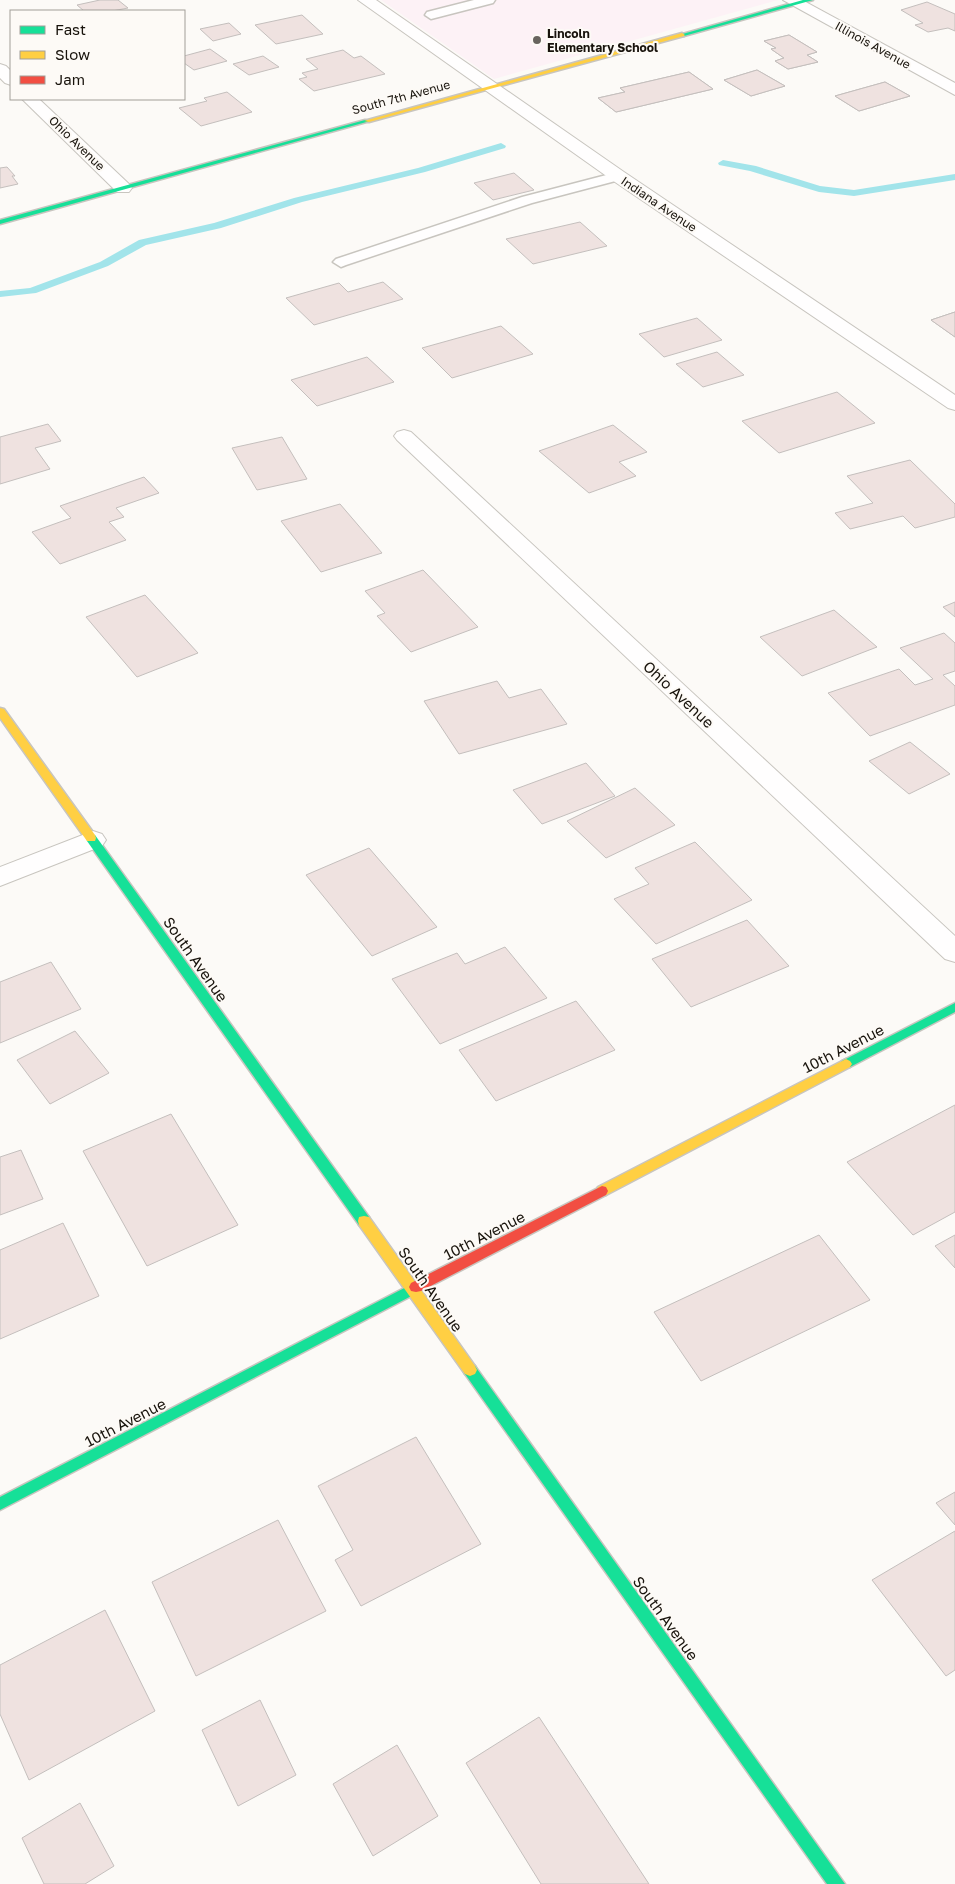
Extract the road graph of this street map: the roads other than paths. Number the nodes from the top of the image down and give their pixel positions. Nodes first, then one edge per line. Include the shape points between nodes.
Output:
1 (366, 0) edge
2 (489, 0) edge
3 (800, 1) edge
4 (431, 15) dead end
5 (0, 69) edge
6 (10, 79) edge
7 (489, 87) junction
8 (955, 90) edge
9 (31, 100) edge
10 (618, 176) junction
11 (123, 188) junction
12 (0, 222) edge
13 (341, 262) dead end
14 (955, 404) edge
15 (404, 436) dead end
16 (0, 711) edge
17 (93, 840) junction
18 (0, 877) edge
19 (955, 952) edge
20 (955, 1007) edge
21 (412, 1289) junction
22 (0, 1504) edge
23 (837, 1884) edge

1 - 7 street, Indiana Avenue
2 - 4 lane
3 - 7 street, South 7th Avenue
3 - 8 street, Illinois Avenue
5 - 6 street
7 - 10 street, Indiana Avenue
7 - 11 street, South 7th Avenue
9 - 11 street, Ohio Avenue
10 - 13 lane via 527,200
10 - 14 street, Indiana Avenue
11 - 12 street, South 7th Avenue
15 - 19 street, Ohio Avenue
16 - 17 street, South Avenue
17 - 18 street
17 - 21 street, South Avenue
20 - 21 street, 10th Avenue
21 - 22 street, 10th Avenue
21 - 23 street, South Avenue

